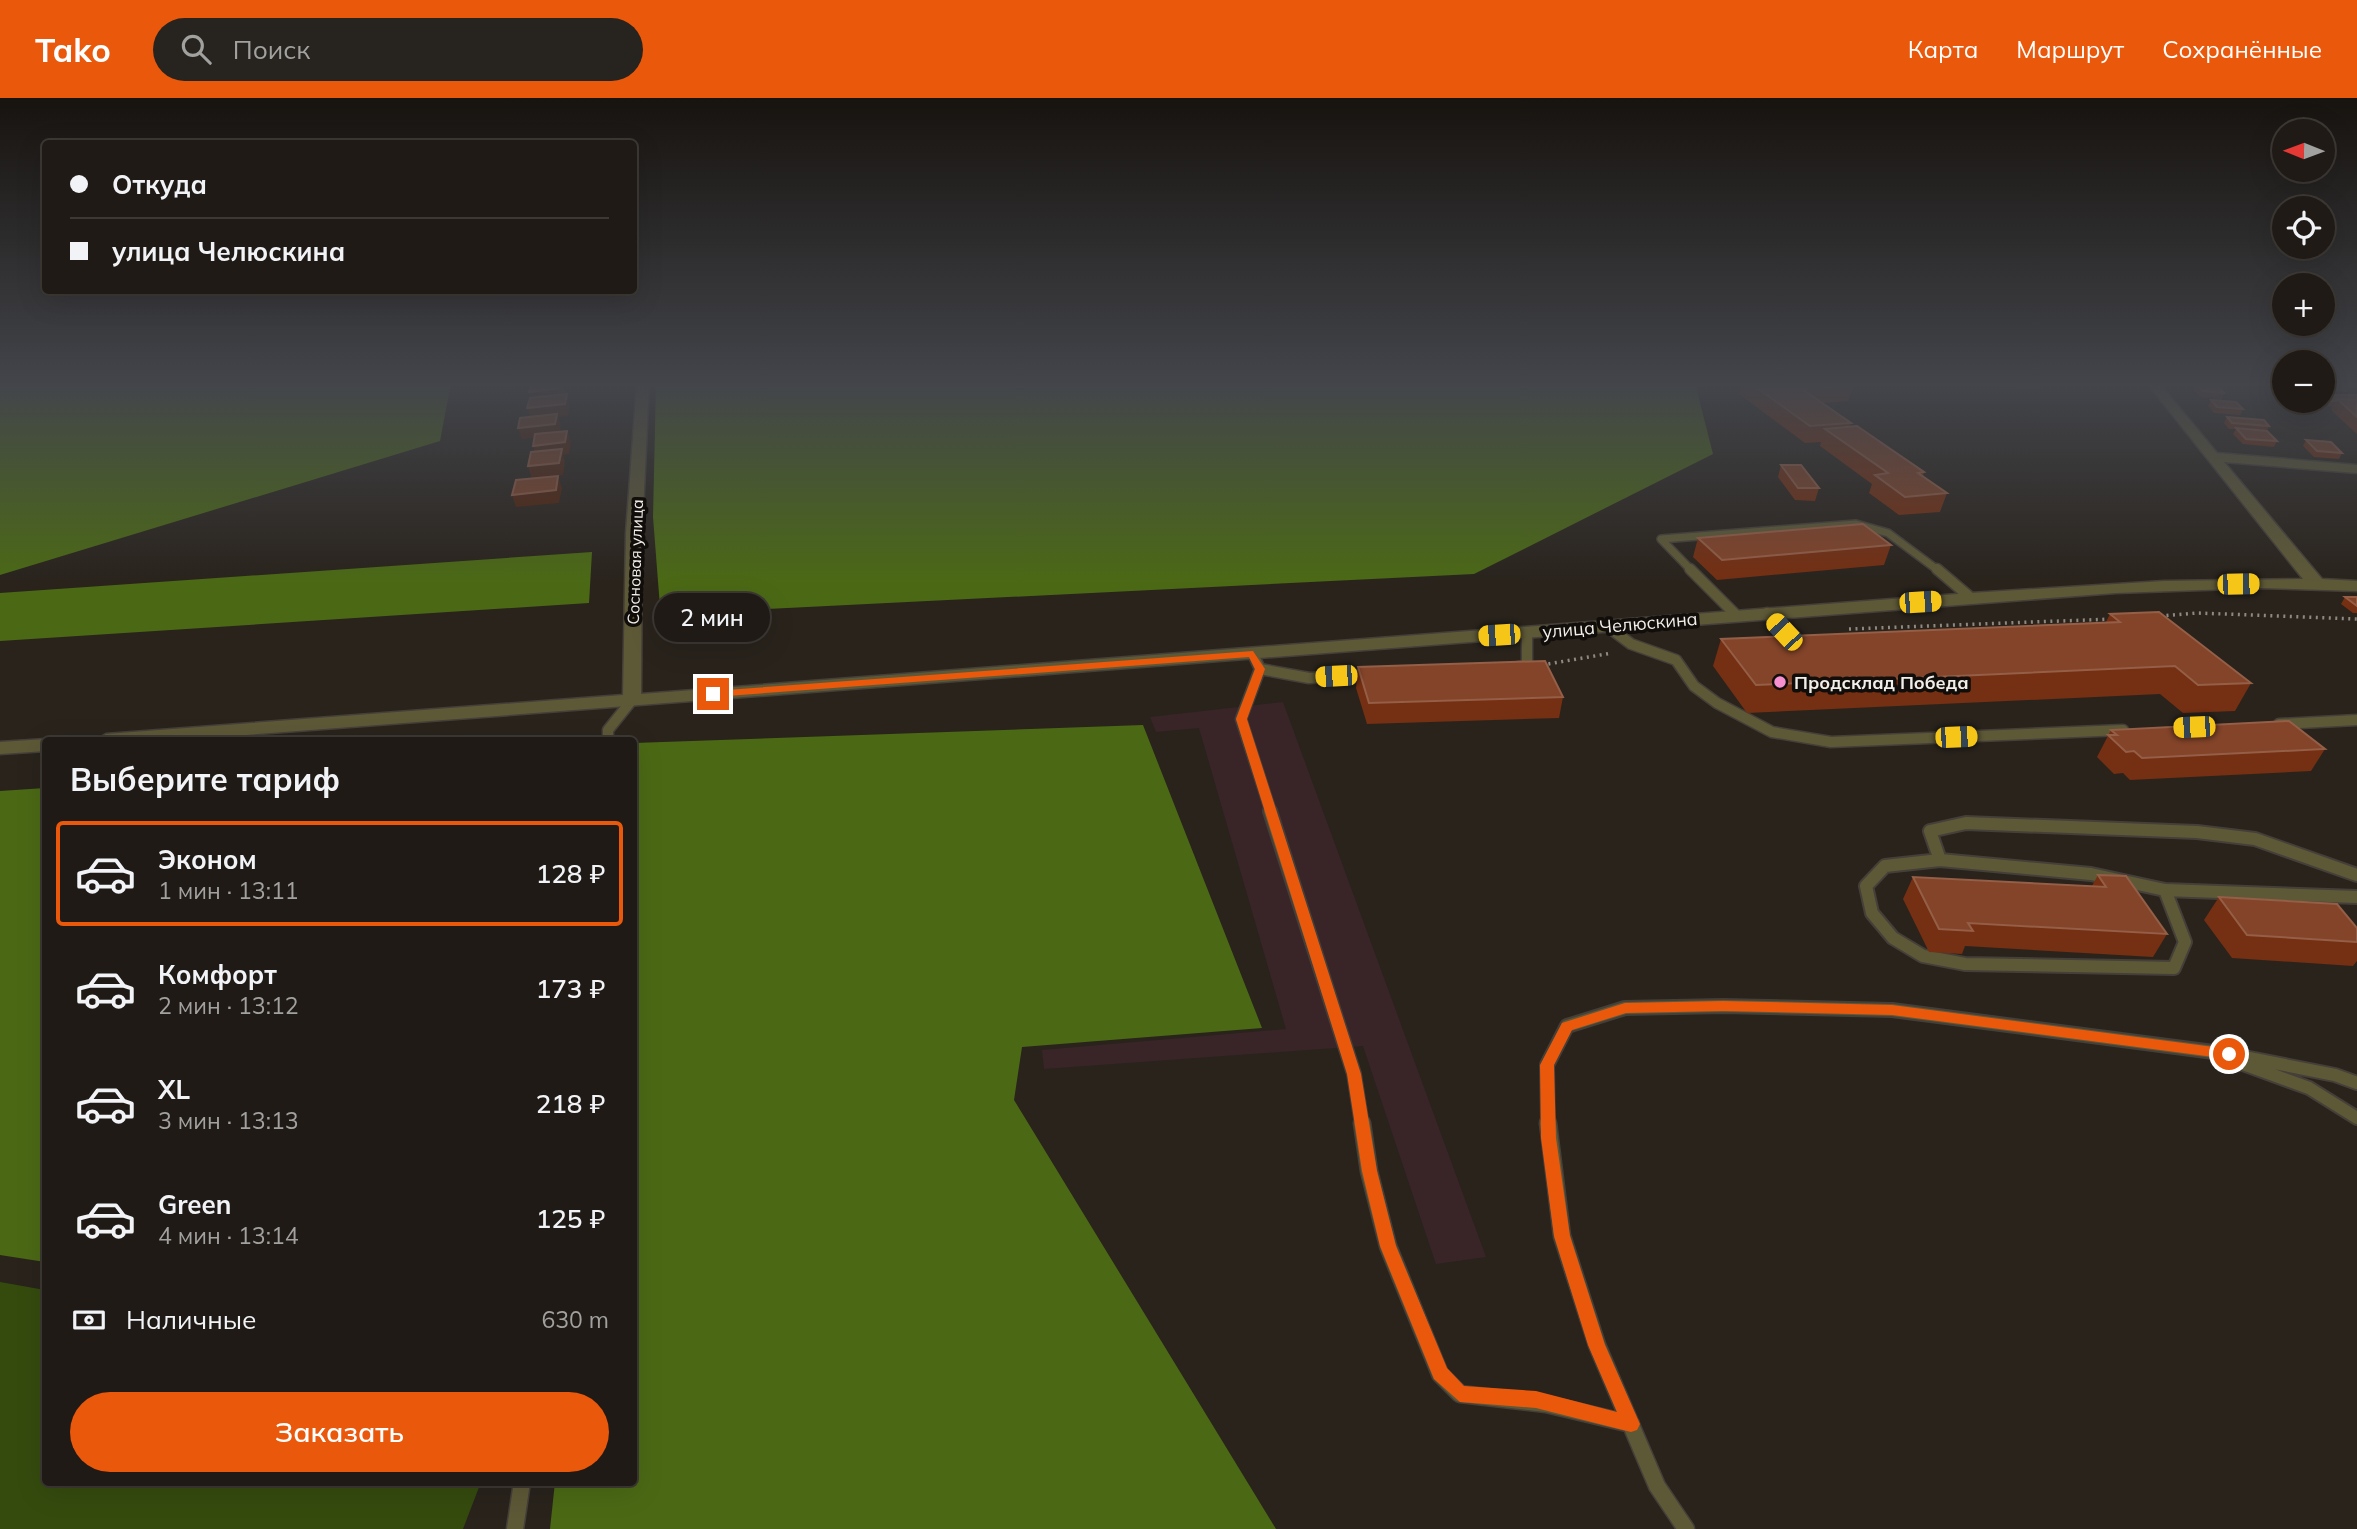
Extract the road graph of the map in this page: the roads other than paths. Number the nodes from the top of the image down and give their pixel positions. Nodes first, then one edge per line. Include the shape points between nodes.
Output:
1 (639, 450) edge
2 (2209, 450) edge
3 (2215, 457) junction
4 (2357, 469) edge
5 (2316, 583) junction
6 (2357, 586) edge
7 (1971, 598) junction
8 (1767, 613) junction
9 (1736, 615) junction
10 (1607, 626) junction
11 (1527, 633) junction
12 (1791, 640) edge
13 (1256, 662) junction
14 (1500, 668) edge
15 (1377, 674) edge
16 (632, 700) junction
17 (2357, 720) edge
18 (2262, 724) edge
19 (2140, 730) edge
20 (145, 737) edge
21 (608, 737) edge
22 (42, 745) edge
23 (0, 748) edge
24 (1940, 860) junction
25 (2357, 874) edge
26 (2165, 890) junction
27 (2357, 897) edge
28 (2210, 1051) junction
29 (2357, 1083) edge
30 (2357, 1118) edge
31 (1631, 1424) junction
32 (521, 1486) edge
33 (515, 1529) edge
34 (1686, 1529) edge

1 - 16 street, Сосновая улица
2 - 3 street
3 - 4 street
3 - 5 street
5 - 6 street, улица Челюскина
5 - 7 street, улица Челюскина via 2160,586
7 - 8 street, улица Челюскина
7 - 9 lane via 1875,526 1661,539
8 - 9 street, улица Челюскина
8 - 12 lane
9 - 10 street, улица Челюскина
10 - 11 street, улица Челюскина
10 - 19 lane via 1631,644 1676,660 1694,686 1772,732 1830,742
11 - 13 street, улица Челюскина
11 - 14 lane via 1527,666
13 - 15 lane via 1309,678
13 - 16 street, улица Челюскина
13 - 31 lane via 1241,719 1354,1074 1369,1171 1388,1246 1440,1374 1460,1394 1528,1398
16 - 20 street, улица Челюскина
16 - 21 lane via 608,730
17 - 18 lane
22 - 23 street
24 - 25 lane via 1930,831 1966,822 2197,832 2255,839
24 - 26 lane via 2091,874
24 - 26 lane via 1885,866 1866,886 1872,913 1893,938 1923,956 1965,964 2174,968 2185,942
26 - 27 lane
28 - 29 lane via 2336,1074
28 - 30 lane via 2309,1088
28 - 31 lane via 1892,1010 1625,1008 1567,1026 1547,1065 1548,1138 1562,1236 1597,1345
31 - 34 lane via 1657,1486
32 - 33 lane

